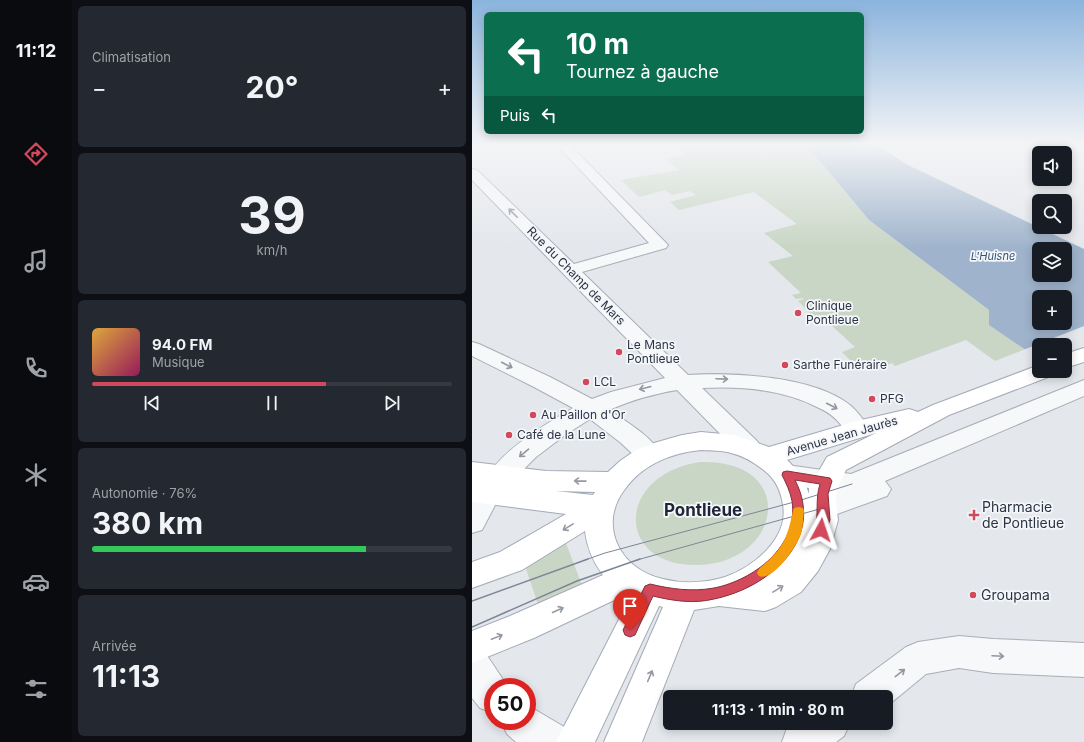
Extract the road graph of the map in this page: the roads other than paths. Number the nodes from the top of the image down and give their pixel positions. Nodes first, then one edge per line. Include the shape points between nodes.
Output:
1 (478, 179) edge
2 (595, 179) edge
3 (570, 270) junction
4 (472, 348) edge
5 (1084, 354) edge
6 (1072, 359) edge
7 (1032, 375) edge
8 (683, 381) junction
9 (1079, 396) edge
10 (590, 408) junction
11 (941, 410) junction
12 (857, 429) junction
13 (649, 454) junction
14 (768, 460) junction
15 (615, 482) junction
16 (483, 484) edge
17 (824, 494) junction
18 (601, 507) junction
19 (472, 522) edge
20 (472, 575) edge
21 (639, 584) junction
22 (698, 595) junction
23 (472, 647) edge
24 (1084, 660) edge
25 (472, 662) edge
26 (484, 684) edge
27 (878, 690) edge
28 (531, 730) edge
29 (820, 730) edge
30 (552, 742) edge
31 (575, 742) edge
32 (623, 742) edge
33 (801, 742) edge

3 -> 1 street, Rue du Champ de Mars
2 - 3 street via 660,246
3 - 8 street, Rue du Champ de Mars
4 -> 10 street
5 - 6 main road
7 - 11 main road, Avenue Jean Jaurès
8 -> 10 street via 634,391
8 -> 12 street via 739,380 773,384 801,391 837,407
8 - 14 street, Rue du Champ de Mars
9 - 17 street via 879,488
10 - 13 street via 634,438
10 -> 16 street via 549,432
11 - 12 main road, Avenue Jean Jaurès
11 - 17 main road, Avenue Jean Jaurès via 836,464
12 - 14 main road, Avenue Jean Jaurès
13 - 14 main road via 694,441 722,441
13 - 15 main road via 627,469
14 - 17 street
14 - 22 main road via 797,496 798,515 794,534 787,548 763,573 740,586
15 -> 16 main road via 546,480
15 - 18 main road
16 - 18 main road
16 - 19 street
22 -> 17 main road via 765,597 790,582 815,549 824,520
18 -> 20 main road via 511,561
18 - 21 main road via 600,541 613,565
21 - 22 main road via 666,594
23 -> 21 main road via 522,626
21 - 31 main road
32 -> 22 main road
27 -> 24 street via 918,659 959,652
25 - 26 street
28 - 30 street
29 - 33 street

